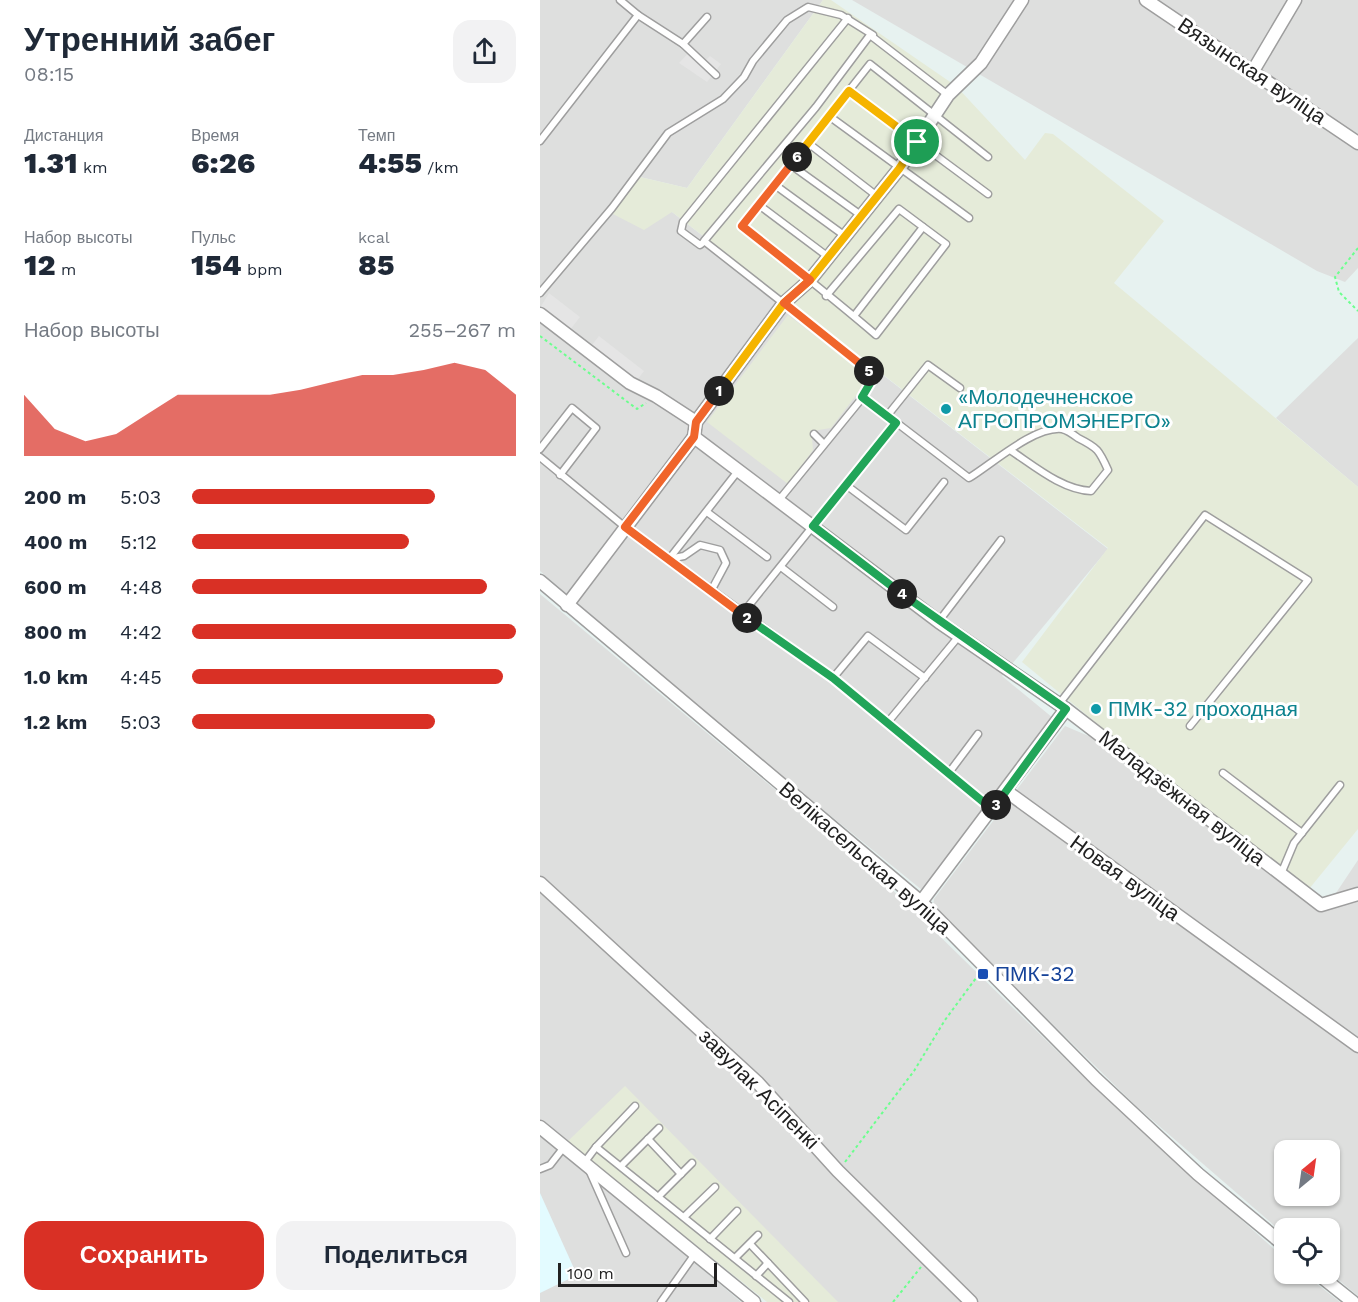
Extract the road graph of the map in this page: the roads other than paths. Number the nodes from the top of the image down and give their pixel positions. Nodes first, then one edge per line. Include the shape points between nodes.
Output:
1 (620, 0) edge
2 (1022, 0) edge
3 (1146, 0) edge
4 (1295, 0) edge
5 (808, 3) edge
6 (638, 15) junction
7 (706, 17) dead end
8 (848, 18) junction
9 (870, 35) junction
10 (683, 44) junction
11 (1253, 71) junction
12 (716, 75) dead end
13 (849, 91) junction
14 (948, 95) junction
15 (933, 115) junction
16 (829, 117) junction
17 (540, 141) edge
18 (917, 142) junction
19 (808, 143) junction
20 (1358, 143) edge
21 (988, 157) dead end
22 (790, 165) junction
23 (899, 169) junction
24 (775, 185) junction
25 (988, 194) dead end
26 (877, 196) junction
27 (759, 205) junction
28 (862, 216) junction
29 (969, 218) dead end
30 (923, 227) junction
31 (845, 236) junction
32 (705, 241) junction
33 (827, 256) junction
34 (810, 280) junction
35 (540, 293) edge
36 (826, 296) junction
37 (784, 303) junction
38 (540, 314) edge
39 (854, 316) junction
40 (960, 388) dead end
41 (862, 397) junction
42 (887, 416) junction
43 (696, 422) junction
44 (896, 423) junction
45 (814, 434) dead end
46 (694, 437) junction
47 (824, 444) junction
48 (540, 449) edge
49 (1010, 450) junction
50 (540, 457) edge
51 (738, 471) junction
52 (560, 475) junction
53 (944, 482) dead end
54 (846, 485) junction
55 (779, 500) junction
56 (707, 512) junction
57 (813, 526) junction
58 (625, 527) junction
59 (1001, 540) dead end
60 (767, 557) dead end
61 (669, 559) junction
62 (781, 567) junction
63 (540, 581) edge
64 (711, 591) junction
65 (567, 605) junction
66 (833, 607) dead end
67 (742, 614) junction
68 (939, 622) junction
69 (959, 636) junction
70 (833, 678) junction
71 (925, 678) junction
72 (1063, 707) junction
73 (888, 722) junction
74 (1190, 726) dead end
75 (978, 734) dead end
76 (1223, 773) dead end
77 (948, 774) junction
78 (1340, 785) dead end
79 (1006, 791) junction
80 (993, 810) junction
81 (1302, 833) junction
82 (1281, 874) junction
83 (540, 883) edge
84 (1358, 894) edge
85 (921, 902) junction
86 (1358, 1046) edge
87 (635, 1106) dead end
88 (540, 1126) edge
89 (659, 1128) dead end
90 (648, 1139) junction
91 (596, 1147) junction
92 (564, 1148) junction
93 (692, 1163) dead end
94 (586, 1166) junction
95 (621, 1167) junction
96 (540, 1169) edge
97 (681, 1174) junction
98 (715, 1187) dead end
99 (658, 1197) junction
100 (737, 1211) dead end
101 (684, 1217) junction
102 (758, 1236) dead end
103 (1274, 1237) edge
104 (710, 1239) junction
105 (750, 1244) junction
106 (626, 1253) dead end
107 (695, 1254) junction
108 (735, 1258) junction
109 (768, 1263) junction
110 (756, 1275) junction
111 (1330, 1284) edge
112 (661, 1302) edge
113 (754, 1302) edge
114 (789, 1302) edge
115 (805, 1302) edge
116 (971, 1302) edge
117 (1353, 1302) edge

1 - 6 lane
2 - 14 street via 981,63
3 - 11 street, Вязынская вуліца
4 - 11 street
5 - 8 lane
5 - 35 lane via 787,20 723,99 668,134
6 - 10 lane
6 - 17 lane
7 - 10 lane
8 - 9 lane via 875,35
8 - 32 lane via 683,222 681,231 700,245
9 - 14 lane
9 - 32 lane
10 - 12 lane
11 - 20 street, Вязынская вуліца
13 - 15 lane via 870,64
13 - 16 lane
13 - 18 lane
14 - 15 street
15 - 18 street
15 - 21 lane
16 - 19 lane
16 - 23 lane
18 - 23 street
18 - 25 lane
19 - 22 lane
19 - 26 lane
22 - 24 lane
22 - 28 lane
23 - 26 street
23 - 29 lane
24 - 27 lane
24 - 31 lane
26 - 28 street
27 - 33 lane
27 - 34 lane via 742,226
28 - 31 street
30 - 36 lane via 899,208
30 - 39 lane
30 - 39 lane via 946,244 876,335
31 - 33 street
32 - 37 lane
33 - 34 street
34 - 36 lane
34 - 37 street
36 - 39 lane
37 - 41 lane via 875,375
37 - 43 street
38 - 43 street via 630,384
40 - 42 lane via 928,365
41 - 42 lane
41 - 47 lane
42 - 44 lane
43 - 46 street
44 - 49 lane via 969,478
44 - 54 lane
45 - 47 lane
46 - 51 street, Маладзёжная вуліца
46 - 58 street
47 - 55 lane
48 - 52 lane via 572,408 596,428
49 - 49 lane via 1031,436 1062,429 1098,448 1108,470 1091,491 1080,491
50 - 52 lane
51 - 55 street, Маладзёжная вуліца
51 - 56 lane
52 - 58 lane
53 - 54 lane via 906,530
54 - 57 lane
55 - 57 street, Маладзёжная вуліца
56 - 60 lane
56 - 61 lane
57 - 62 lane
57 - 68 street, Маладзёжная вуліца
58 - 61 lane
58 - 65 street
59 - 68 lane
61 - 64 lane
61 - 64 lane via 684,556 700,545 720,550 726,563
62 - 66 lane
62 - 67 lane
63 - 65 street, Велікасельская вуліца
64 - 67 lane
65 - 85 street, Велікасельская вуліца
67 - 70 lane
68 - 69 street, Маладзёжная вуліца
69 - 71 lane
69 - 72 street, Маладзёжная вуліца
70 - 71 lane via 868,636
70 - 73 lane
71 - 73 lane
72 - 74 lane via 1204,515 1308,580
72 - 79 street
72 - 82 street, Маладзёжная вуліца
73 - 77 lane
75 - 77 lane
76 - 81 lane
77 - 80 lane
78 - 81 lane
79 - 80 street
79 - 86 street, Новая вуліца
80 - 85 street
81 - 82 lane
82 - 84 street, Маладзёжная вуліца via 1321,904
83 - 116 street, завулак Асіпенкі via 758,1083 838,1171
85 - 103 street, Велікасельская вуліца via 1096,1080 1181,1159
87 - 91 lane
88 - 92 street
89 - 90 lane
90 - 95 lane
90 - 97 lane
91 - 94 lane
91 - 95 lane
92 - 94 street
92 - 96 lane via 550,1165
93 - 97 lane
94 - 106 lane
94 - 107 street
95 - 99 lane
97 - 99 lane
98 - 101 lane
99 - 101 lane
100 - 104 lane
101 - 104 lane
102 - 105 lane
104 - 108 lane
105 - 108 lane
105 - 109 lane
107 - 112 lane
107 - 113 street
108 - 110 lane
109 - 110 lane
109 - 115 lane
110 - 114 lane
111 - 117 street

